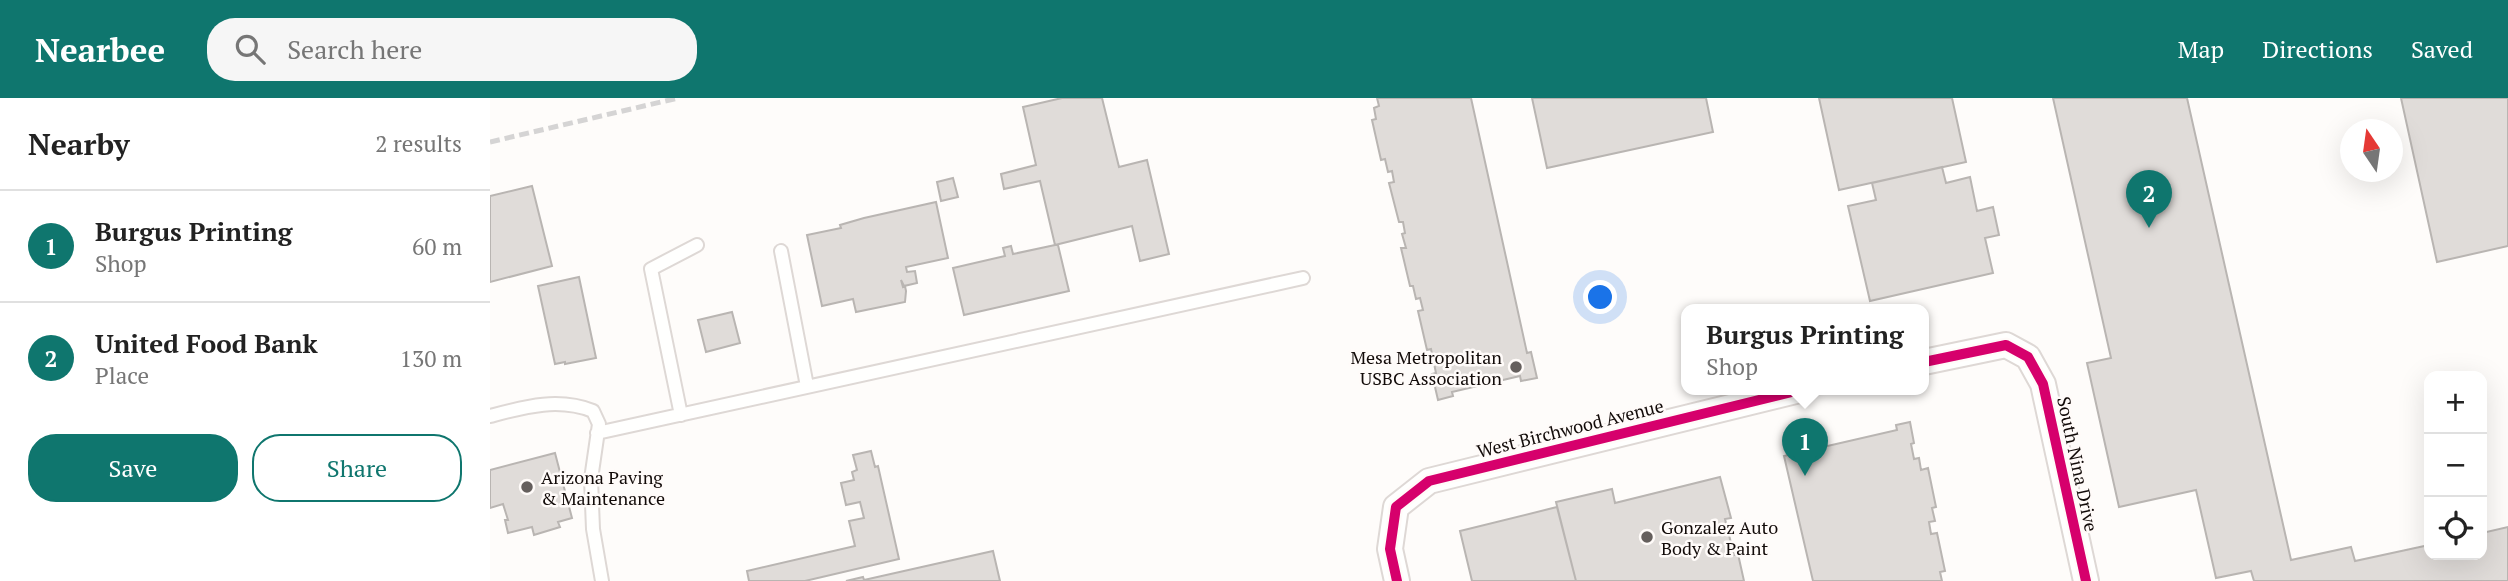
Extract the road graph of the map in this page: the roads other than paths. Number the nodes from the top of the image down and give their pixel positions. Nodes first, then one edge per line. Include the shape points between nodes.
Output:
1 (697, 245) dead end
2 (781, 251) dead end
3 (1303, 278) dead end
4 (1929, 361) edge
5 (807, 386) junction
6 (1780, 395) edge
7 (681, 415) junction
8 (490, 416) edge
9 (597, 433) junction
10 (602, 581) edge
11 (1397, 581) edge
12 (2086, 581) edge

1 - 7 lane via 651,268
2 - 5 lane
3 - 5 lane
4 - 12 street, South Nina Drive via 2006,345 2028,357 2043,384
5 - 7 lane
6 - 11 street, West Birchwood Avenue via 1429,481 1396,507 1390,549
7 - 9 lane
8 - 9 lane via 532,405 582,406 593,411 599,424
9 - 10 lane via 591,479

